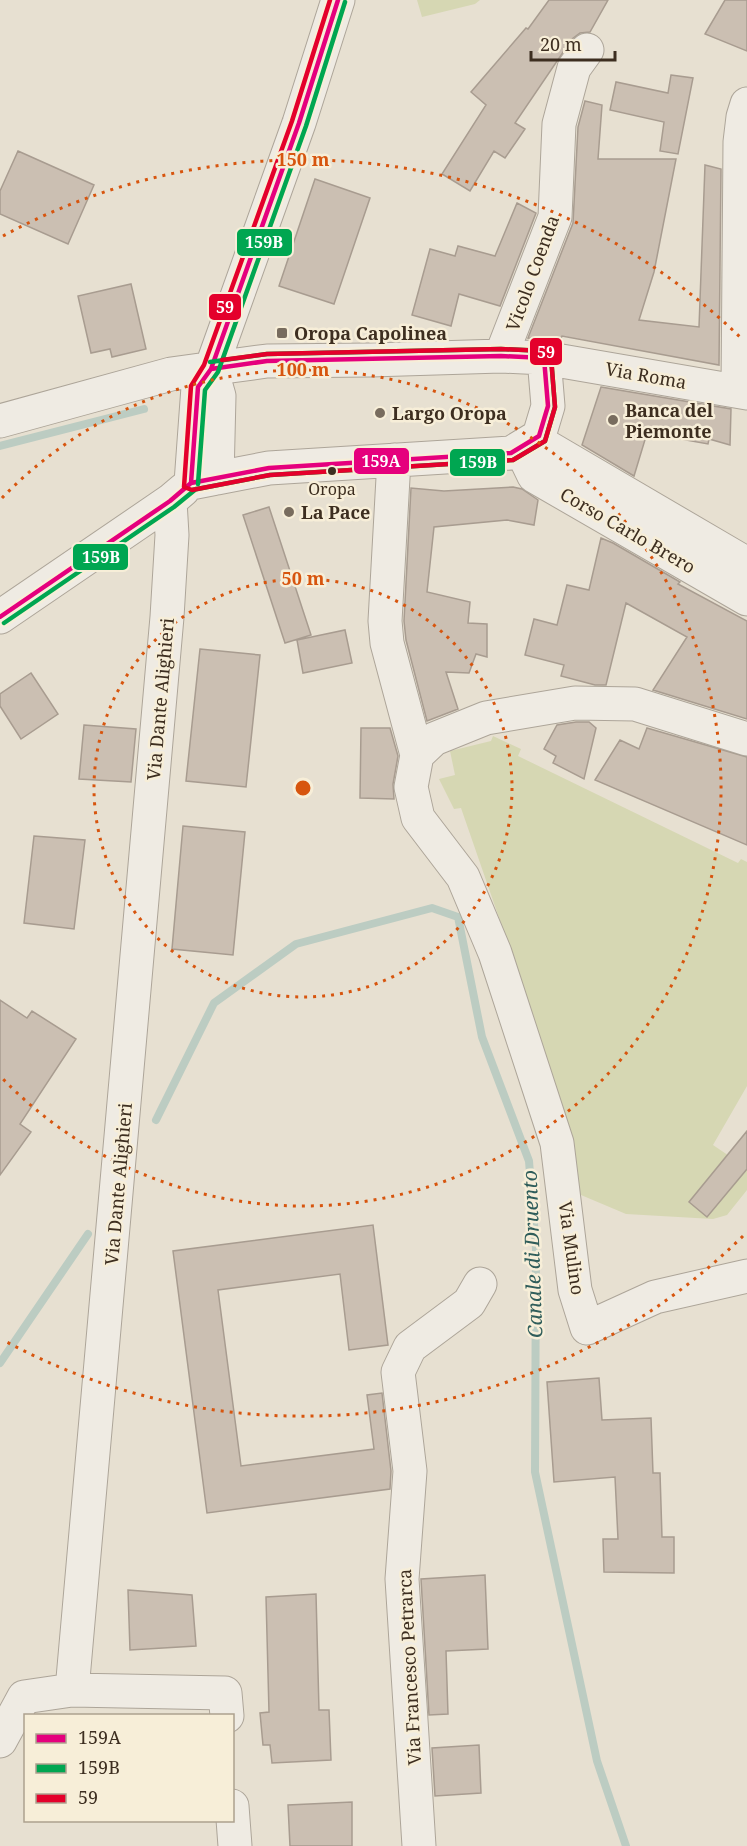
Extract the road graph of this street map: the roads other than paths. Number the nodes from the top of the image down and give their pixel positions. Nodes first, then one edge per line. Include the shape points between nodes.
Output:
1 (338, 0) edge
2 (586, 50) dead end
3 (747, 104) edge
4 (501, 356) junction
5 (544, 358) junction
6 (211, 369) junction
7 (743, 392) edge
8 (0, 421) edge
9 (530, 443) junction
10 (394, 460) junction
11 (193, 487) junction
12 (747, 564) edge
13 (747, 599) edge
14 (0, 617) edge
15 (747, 739) edge
16 (417, 755) junction
17 (747, 1276) edge
18 (480, 1284) dead end
19 (72, 1690) junction
20 (227, 1714) edge
21 (0, 1741) edge
22 (233, 1822) edge
23 (235, 1846) edge
24 (419, 1846) edge

1 - 6 street via 299,123
2 - 4 street, Vicolo Coenda via 574,68 559,124 555,217
3 - 7 street via 740,142
4 - 5 street
4 - 6 street via 267,361
5 - 7 street, Via Roma
5 - 9 street via 548,406
6 - 8 street via 171,374
6 - 11 street via 198,387
9 - 10 street via 511,453
9 - 12 street, Corso Carlo Brero via 544,445
9 - 13 street, Corso Carlo Brero via 534,476
10 - 11 street via 269,468
10 - 16 street via 385,621 387,643
11 - 14 street
11 - 19 street, Via Dante Alighieri via 172,535
15 - 16 street via 635,704 575,703 486,717 434,739
16 - 17 street, Via Mulino via 411,787 418,818 463,878 495,953 557,1143 575,1290 586,1328 655,1297
18 - 24 street, Via Francesco Petrarca via 469,1303 410,1347 398,1372 410,1472 402,1579
19 - 20 street via 225,1693
19 - 21 street via 24,1697
22 - 23 street

